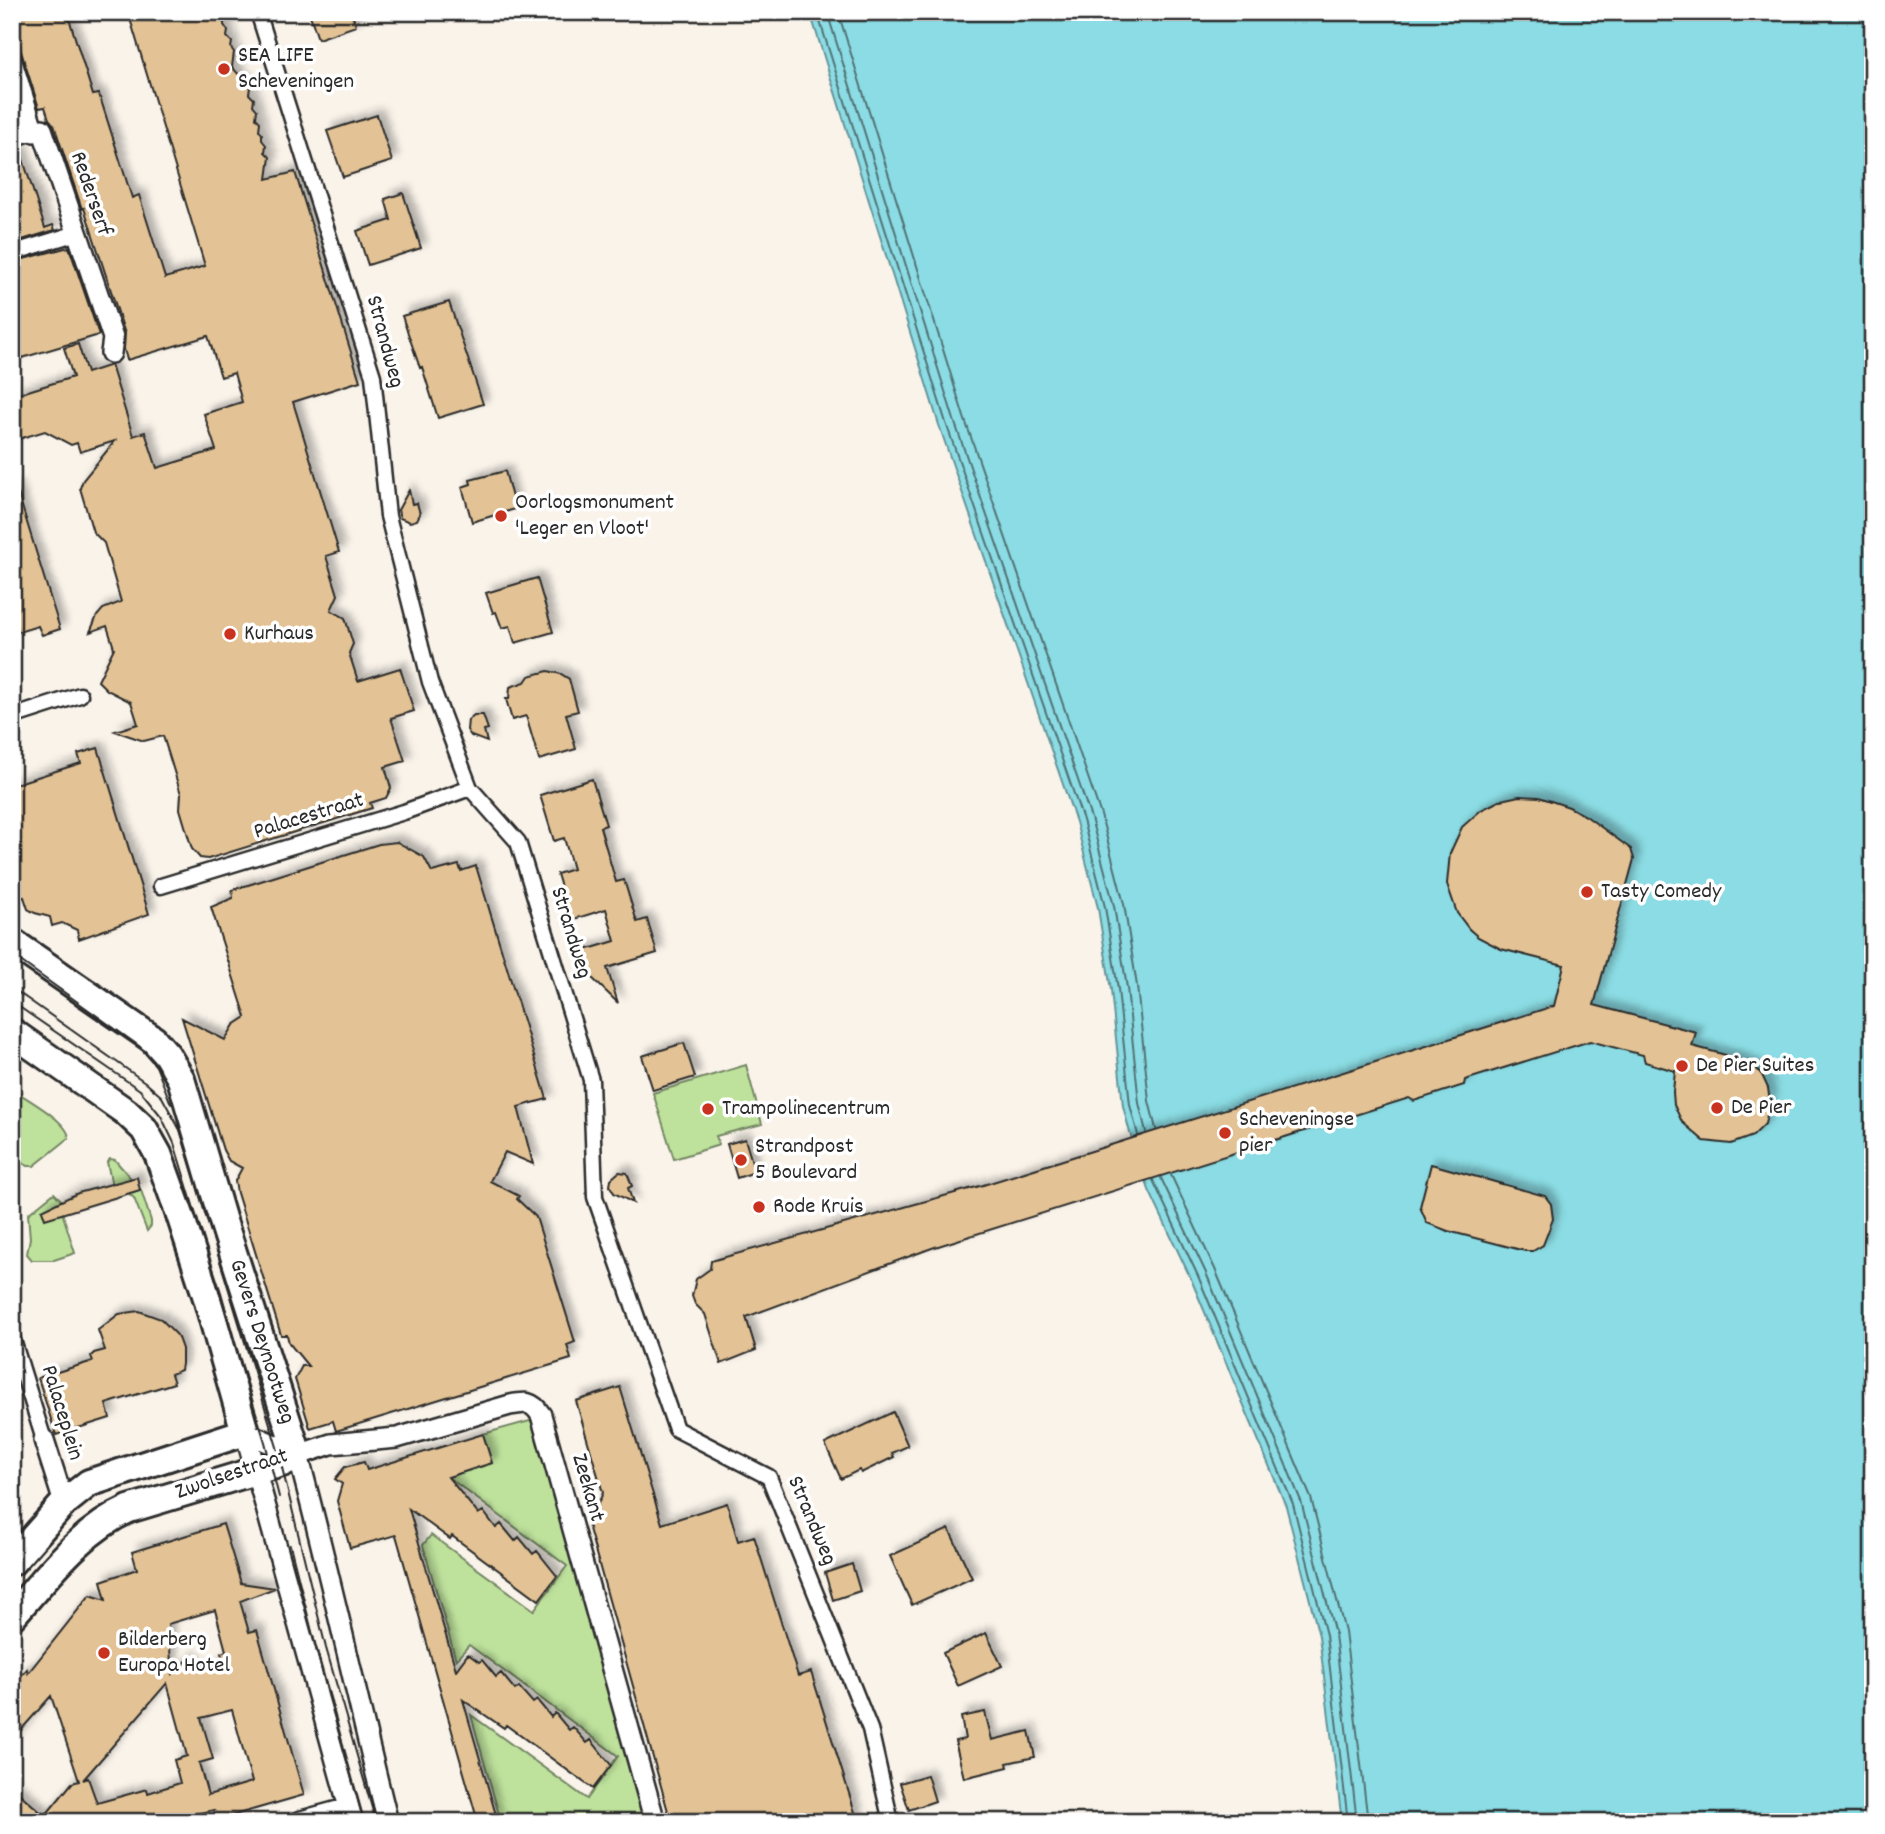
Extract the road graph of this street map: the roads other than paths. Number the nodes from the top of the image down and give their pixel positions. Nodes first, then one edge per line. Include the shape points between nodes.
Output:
1 (258, 12) edge
2 (12, 62) edge
3 (34, 132) junction
4 (12, 139) edge
5 (77, 233) junction
6 (12, 253) edge
7 (111, 353) dead end
8 (80, 695) dead end
9 (12, 717) edge
10 (470, 788) junction
11 (161, 886) dead end
12 (12, 942) edge
13 (12, 1032) edge
14 (12, 1336) edge
15 (245, 1432) junction
16 (44, 1440) joint
17 (299, 1455) junction
18 (256, 1471) junction
19 (64, 1503) junction
20 (12, 1562) edge
21 (12, 1616) edge
22 (351, 1815) edge
23 (298, 1822) edge
24 (388, 1822) edge
25 (655, 1822) edge
26 (891, 1822) edge

1 - 10 street, Strandweg via 373,376 388,516 430,682
2 - 3 street, Rederserf
3 - 4 street
3 - 5 street, Rederserf via 42,129
5 - 6 street
5 - 7 street, Rederserf via 113,338
8 - 9 street
10 - 11 street, Palacestraat
10 - 26 street, Strandweg via 518,842 591,1080 594,1197 676,1429 769,1477 870,1729
12 - 17 main road, Gevers Deynootweg via 154,1040 181,1079
13 - 15 main road, Gevers Deynootweg via 144,1129 181,1218
14 - 16 street, Palaceplein
15 - 17 street, Zwolsestraat
15 - 18 street, Gevers Deynootweg
15 - 19 main road, Zwolsestraat via 100,1478
16 - 19 street, Palaceplein
17 - 18 main road, Zwolsestraat
17 - 24 street, Gevers Deynootweg
17 - 25 street, Zeekant via 331,1444 397,1438 526,1401 534,1405 541,1415
18 - 21 main road, Zwolsestraat via 109,1518 61,1561
18 - 22 street, Gevers Deynootweg
19 - 20 main road, Zwolsestraat
22 - 23 street

